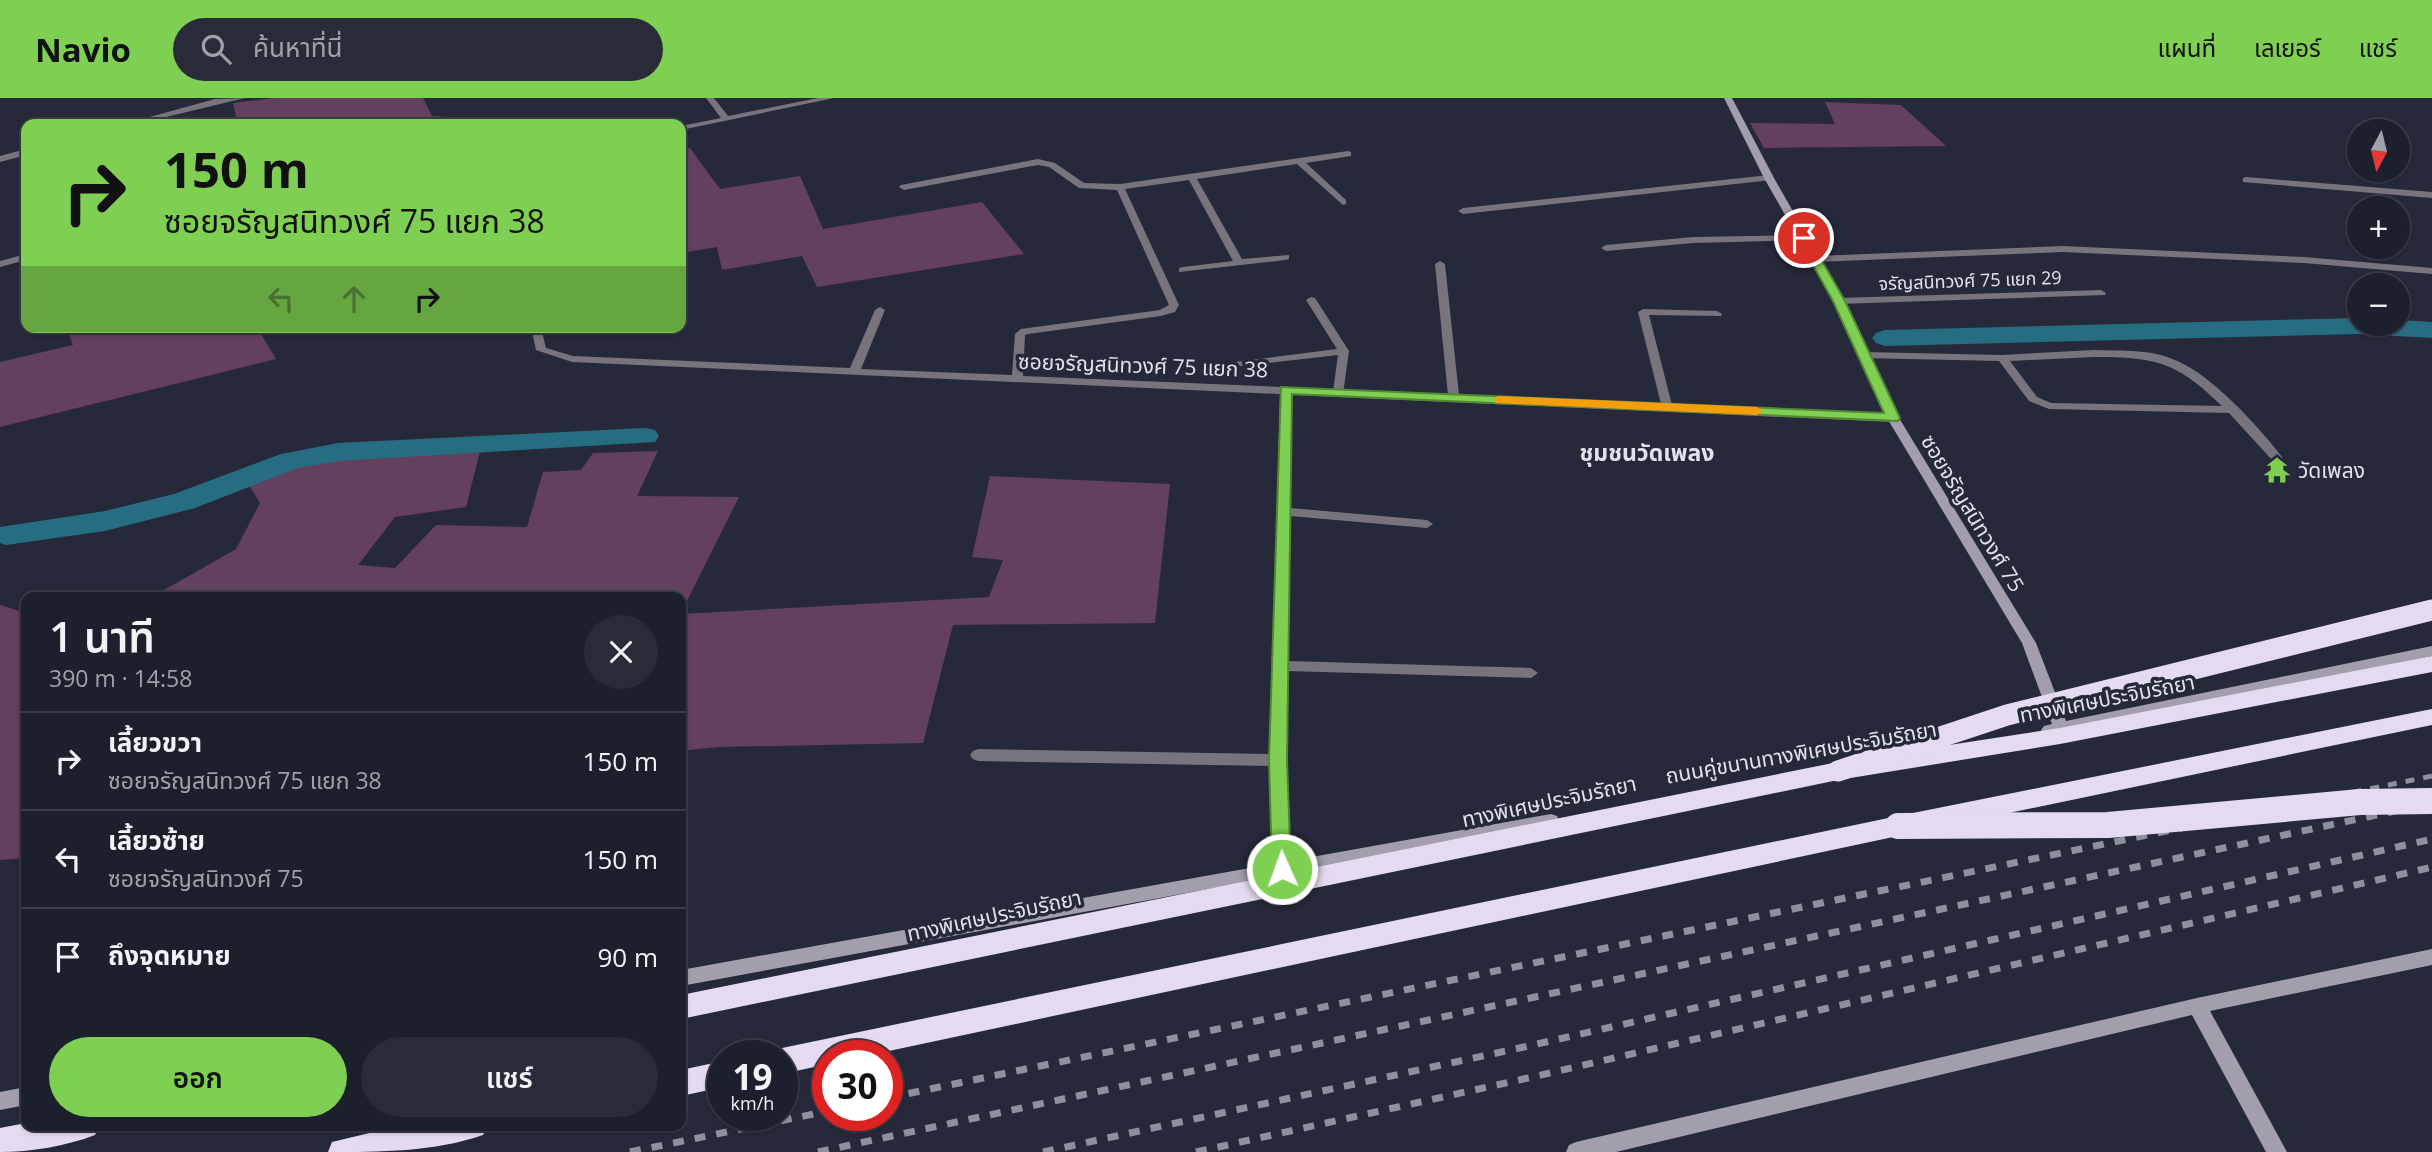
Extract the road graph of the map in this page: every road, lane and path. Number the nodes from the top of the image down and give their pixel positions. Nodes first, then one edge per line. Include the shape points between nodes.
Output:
1 (241, 98) edge
2 (710, 98) edge
3 (830, 98) edge
4 (1728, 98) edge
5 (147, 119) edge
6 (726, 119) junction
7 (686, 127) edge
8 (21, 153) edge
9 (1348, 154) dead end
10 (0, 159) edge
11 (1299, 161) junction
12 (1191, 176) junction
13 (1769, 178) junction
14 (2246, 180) dead end
15 (904, 187) dead end
16 (1120, 187) junction
17 (2432, 195) edge
18 (1343, 202) dead end
19 (1463, 211) dead end
20 (1804, 238) junction
21 (1606, 248) dead end
22 (1285, 257) dead end
23 (21, 258) edge
24 (1816, 259) junction
25 (1240, 263) junction
26 (0, 264) edge
27 (1440, 264) dead end
28 (1182, 270) dead end
29 (2432, 271) edge
30 (2101, 293) dead end
31 (1311, 300) dead end
32 (1839, 301) junction
33 (880, 310) dead end
34 (1717, 314) dead end
35 (537, 333) edge
36 (1344, 351) junction
37 (1863, 355) junction
38 (2002, 358) junction
39 (1235, 365) dead end
40 (854, 372) junction
41 (1017, 379) junction
42 (1286, 389) junction
43 (1339, 392) junction
44 (1454, 398) junction
45 (1667, 406) junction
46 (2233, 410) junction
47 (1893, 418) junction
48 (2277, 457) dead end
49 (1285, 512) junction
50 (1427, 524) dead end
51 (2432, 610) edge
52 (2432, 650) edge
53 (2432, 664) edge
54 (1280, 666) junction
55 (1531, 673) dead end
56 (2432, 717) edge
57 (2061, 728) junction
58 (978, 755) dead end
59 (1278, 760) junction
60 (1838, 771) junction
61 (2432, 801) edge
62 (1898, 826) junction
63 (1282, 869) junction
64 (2432, 957) edge
65 (686, 977) edge
66 (686, 1006) edge
67 (2197, 1006) junction
68 (798, 1058) edge
69 (707, 1077) edge
70 (686, 1082) edge
71 (21, 1097) edge
72 (0, 1101) edge
73 (55, 1131) edge
74 (444, 1131) edge
75 (0, 1142) edge
76 (344, 1152) edge
77 (1576, 1152) edge
78 (2277, 1152) edge

1 - 5 street
2 - 6 street
3 - 6 street
4 - 13 main road, ซอยจรัญสนิทวงศ์ 75
6 - 7 street
8 - 10 street
9 - 11 street
11 - 12 street
11 - 18 street
12 - 16 street
12 - 25 street
13 - 19 street
13 - 20 main road, ซอยจรัญสนิทวงศ์ 75
14 - 17 street
15 - 16 street via 1038,162 1052,165 1086,187
16 - 41 street via 1174,305 1161,313 1025,331 1018,341
20 - 21 street via 1693,240
20 - 24 main road, ซอยจรัญสนิทวงศ์ 75
22 - 25 street
23 - 26 street
24 - 29 street via 2063,249
24 - 32 main road, ซอยจรัญสนิทวงศ์ 75
25 - 28 street
27 - 44 street
30 - 32 street, จรัญสนิทวงศ์ 75 แยก 29
31 - 36 street
32 - 37 main road, ซอยจรัญสนิทวงศ์ 75
33 - 40 street
34 - 45 street via 1643,312
35 - 40 street, ซอยจรัญสนิทวงศ์ 75 แยก 38 via 541,350 572,359
36 - 39 street
36 - 43 street
37 - 38 street
37 - 47 main road, ซอยจรัญสนิทวงศ์ 75
38 - 46 street via 2128,355 2161,359 2183,367
38 - 46 street via 2033,399 2049,406
40 - 41 street, ซอยจรัญสนิทวงศ์ 75 แยก 38
41 - 42 street, ซอยจรัญสนิทวงศ์ 75 แยก 38
42 - 43 street, ซอยจรัญสนิทวงศ์ 75 แยก 38
42 - 49 street
43 - 44 street, ซอยจรัญสนิทวงศ์ 75 แยก 38
44 - 45 street, ซอยจรัญสนิทวงศ์ 75 แยก 38
45 - 47 street, ซอยจรัญสนิทวงศ์ 75 แยก 38
46 - 48 street
47 - 57 main road, ซอยจรัญสนิทวงศ์ 75 via 2029,643
49 - 50 street
49 - 54 street
51 - 60 highway, bridge via 2007,715
52 - 57 main road, ถนนคู่ขนานทางพิเศษประจิมรัถยา
53 - 60 highway, ทางพิเศษประจิมรัถยา, bridge via 2060,736
54 - 55 street
54 - 59 street
56 - 62 highway, bridge
57 - 63 main road, ถนนคู่ขนานทางพิเศษประจิมรัถยา
58 - 59 street
59 - 63 street
60 - 66 highway, ทางพิเศษประจิมรัถยา
61 - 62 highway, bridge via 2360,802 2108,825
62 - 68 highway
63 - 65 main road, ถนนคู่ขนานทางพิเศษประจิมรัถยา
64 - 67 main road
67 - 77 main road
67 - 78 main road
69 - 70 highway
71 - 72 main road
73 - 75 highway
74 - 76 highway

